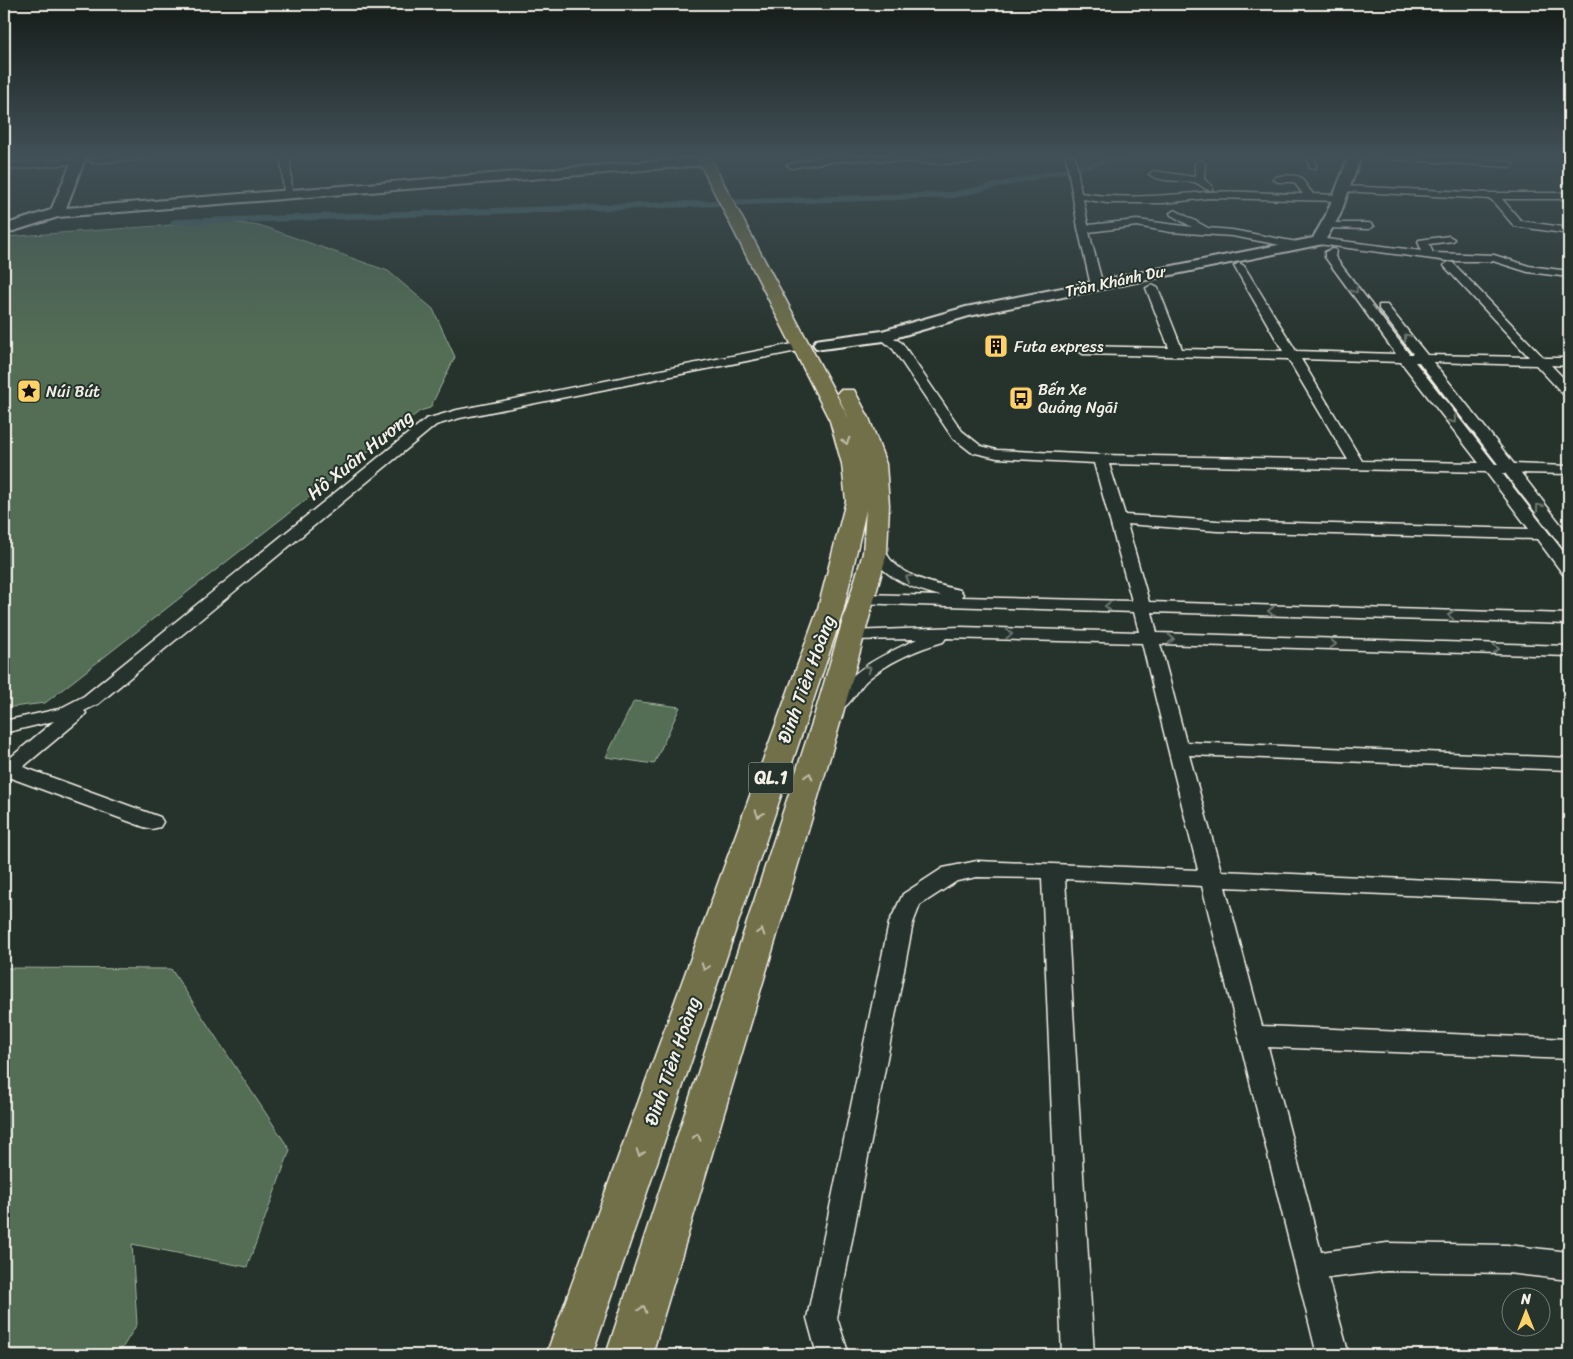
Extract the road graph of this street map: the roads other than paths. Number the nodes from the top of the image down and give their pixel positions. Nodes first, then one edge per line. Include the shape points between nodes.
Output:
1 (37, 219) edge
2 (743, 219) edge
3 (1081, 219) edge
4 (1186, 219) edge
5 (1331, 219) edge
6 (1514, 219) edge
7 (1328, 226) junction
8 (1369, 226) dead end
9 (1083, 228) junction
10 (4, 230) edge
11 (1569, 231) edge
12 (1208, 232) junction
13 (1448, 239) dead end
14 (1297, 245) junction
15 (1325, 245) junction
16 (1429, 255) junction
17 (1449, 265) dead end
18 (1239, 266) dead end
19 (1569, 274) edge
20 (1097, 286) junction
21 (1152, 288) dead end
22 (884, 336) junction
23 (813, 345) junction
24 (1083, 350) dead end
25 (1177, 352) junction
26 (1292, 354) junction
27 (1405, 358) junction
28 (1423, 358) junction
29 (1540, 361) junction
30 (1569, 362) edge
31 (1569, 392) edge
32 (1100, 459) junction
33 (1357, 464) junction
34 (1491, 468) junction
35 (1509, 468) junction
36 (1569, 470) edge
37 (1120, 519) junction
38 (1540, 534) junction
39 (1567, 539) edge
40 (875, 545) junction
41 (1569, 570) edge
42 (861, 599) junction
43 (989, 603) junction
44 (1140, 607) junction
45 (1569, 619) edge
46 (960, 632) junction
47 (850, 636) junction
48 (1149, 639) junction
49 (1569, 651) edge
50 (91, 700) junction
51 (826, 720) junction
52 (4, 727) edge
53 (1177, 748) junction
54 (1569, 764) edge
55 (6, 771) edge
56 (152, 822) dead end
57 (1053, 871) junction
58 (1212, 877) junction
59 (1569, 894) edge
60 (1252, 1036) junction
61 (1569, 1049) edge
62 (1569, 1266) edge
63 (1310, 1267) junction
64 (569, 1355) edge
65 (629, 1355) edge
66 (833, 1355) edge
67 (1078, 1355) edge
68 (1333, 1355) edge

1 - 10 street
2 - 23 highway, Đinh Tiên Hoàng / QL.1
3 - 9 street
4 - 12 street
5 - 7 street
6 - 11 street via 1518,224
7 - 8 street
7 - 15 street
9 - 12 street via 1137,223
9 - 20 street
12 - 14 street via 1241,234
13 - 16 street via 1423,242
14 - 15 street, Trần Khánh Dư
14 - 20 street, Trần Khánh Dư
15 - 16 street
15 -> 27 street via 1330,257
28 -> 15 street via 1340,254
16 - 19 street via 1494,258 1528,269
17 - 29 street
18 - 26 street
20 - 22 street, Trần Khánh Dư via 966,312
21 - 25 street
22 - 23 street, Trần Khánh Dư
22 - 32 street via 898,346 953,428 976,448 997,454
23 - 40 highway, Đinh Tiên Hoàng / QL.1 via 859,418 875,464 878,505
23 - 50 street, Hồ Xuân Hương via 457,414 431,422
23 -> 64 highway, Đinh Tiên Hoàng / QL.1 via 853,464 857,501 847,546 830,612
24 - 25 street
25 - 26 street
26 - 27 street
26 - 33 street
27 - 28 street
27 -> 34 street
28 - 29 street
28 - 35 street
29 - 30 street
29 - 31 street
32 - 33 street
32 - 37 street
33 - 34 street
34 - 35 street
34 - 38 street
35 - 36 street
39 -> 35 street
37 - 38 street via 1217,526
37 - 44 street
38 - 41 street
40 - 42 highway, Đinh Tiên Hoàng / QL.1
43 -> 40 street via 931,589 910,579 882,560
42 - 43 street
42 - 47 highway, Đinh Tiên Hoàng / QL.1
44 -> 43 street
45 -> 44 street
44 - 48 street
46 - 47 street
46 -> 48 street
51 -> 46 street via 849,686 864,671 933,638
47 - 51 highway, Đinh Tiên Hoàng / QL.1
48 -> 49 street
48 - 53 street
50 - 52 street, Hồ Xuân Hương via 65,713
50 - 55 street
65 -> 51 highway, Đinh Tiên Hoàng / QL.1
53 - 54 street
53 - 58 street
55 - 56 street
57 - 58 street
57 - 66 street via 977,869 951,874 911,900 900,923 822,1318
57 - 67 street
58 - 59 street
58 - 60 street
60 - 61 street
60 - 63 street
62 - 63 street via 1507,1259 1387,1256
63 - 68 street

